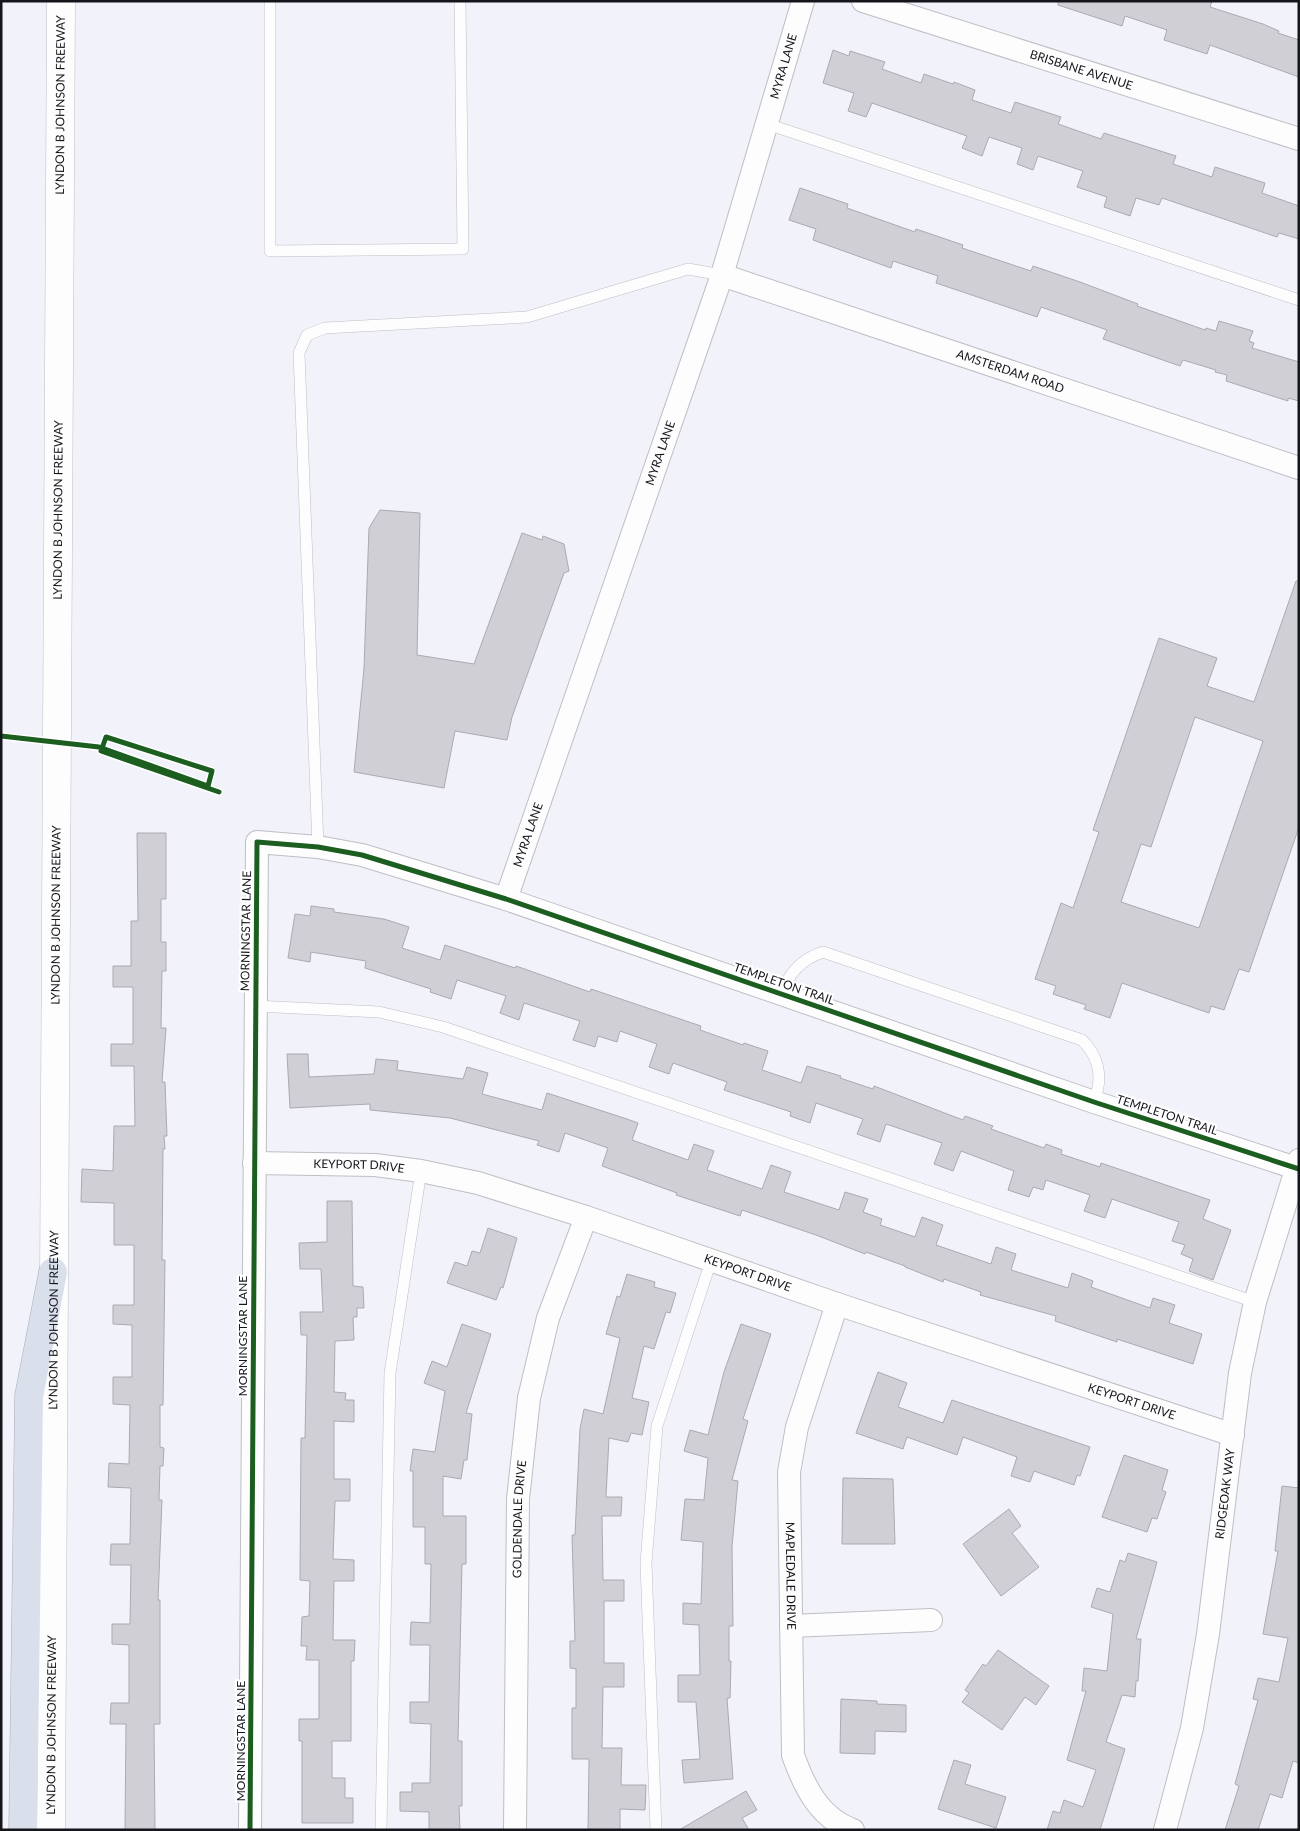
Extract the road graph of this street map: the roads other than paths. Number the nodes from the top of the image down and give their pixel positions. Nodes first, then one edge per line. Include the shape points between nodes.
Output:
1 (61, 1) edge
2 (270, 1) edge
3 (460, 1) edge
4 (803, 1) edge
5 (863, 1) edge
6 (767, 124) junction
7 (1299, 139) edge
8 (722, 275) junction
9 (1299, 300) edge
10 (1299, 468) edge
11 (257, 842) joint
12 (318, 847) junction
13 (506, 899) junction
14 (782, 994) junction
15 (255, 1006) junction
16 (1094, 1102) junction
17 (254, 1162) junction
18 (1298, 1166) edge
19 (421, 1171) junction
20 (586, 1217) junction
21 (711, 1261) junction
22 (53, 1272) junction
23 (1255, 1302) junction
24 (837, 1304) junction
25 (1233, 1434) junction
26 (931, 1620) dead end
27 (791, 1626) junction
28 (23, 1830) edge
29 (51, 1830) edge
30 (250, 1830) edge
31 (381, 1830) edge
32 (515, 1830) edge
33 (656, 1830) edge
34 (853, 1830) edge
35 (1165, 1830) edge

1 - 22 main road, LYNDON B JOHNSON FREEWAY
2 - 3 lane via 270,250 279,250 463,249
4 - 6 street, MYRA LANE
5 - 7 street, BRISBANE AVENUE
6 - 8 street, MYRA LANE
6 - 9 lane
8 - 10 street, AMSTERDAM ROAD
8 - 12 lane via 688,269 526,317 325,328 307,335 299,353
8 - 13 street, MYRA LANE
11 - 12 street, TEMPLETON TRAIL
11 - 15 street, MORNINGSTAR LANE
12 - 13 street, TEMPLETON TRAIL via 362,855
13 - 14 street, TEMPLETON TRAIL
14 - 16 street, TEMPLETON TRAIL
14 - 16 lane via 786,980 808,957 823,952 1082,1040 1094,1052 1100,1086
15 - 17 street, MORNINGSTAR LANE
15 - 23 lane via 379,1012 443,1027
16 - 18 street, TEMPLETON TRAIL
17 - 19 street, KEYPORT DRIVE via 375,1165
17 - 30 street, MORNINGSTAR LANE
18 - 23 street, RIDGEOAK WAY
19 - 20 street, KEYPORT DRIVE via 478,1183
19 - 31 lane via 390,1373
20 - 21 street, KEYPORT DRIVE
20 - 32 street, GOLDENDALE DRIVE via 548,1318 529,1398 518,1499
21 - 24 street, KEYPORT DRIVE
21 - 33 lane via 657,1426 646,1563
22 - 28 highway via 28,1396
22 - 29 main road, LYNDON B JOHNSON FREEWAY
23 - 25 street, RIDGEOAK WAY via 1240,1373
24 - 25 street, KEYPORT DRIVE
24 - 27 street, MAPLEDALE DRIVE via 797,1427 789,1472
25 - 35 street, RIDGEOAK WAY via 1205,1653 1192,1728
26 - 27 street
27 - 34 street, MAPLEDALE DRIVE via 793,1755 803,1785 820,1809

